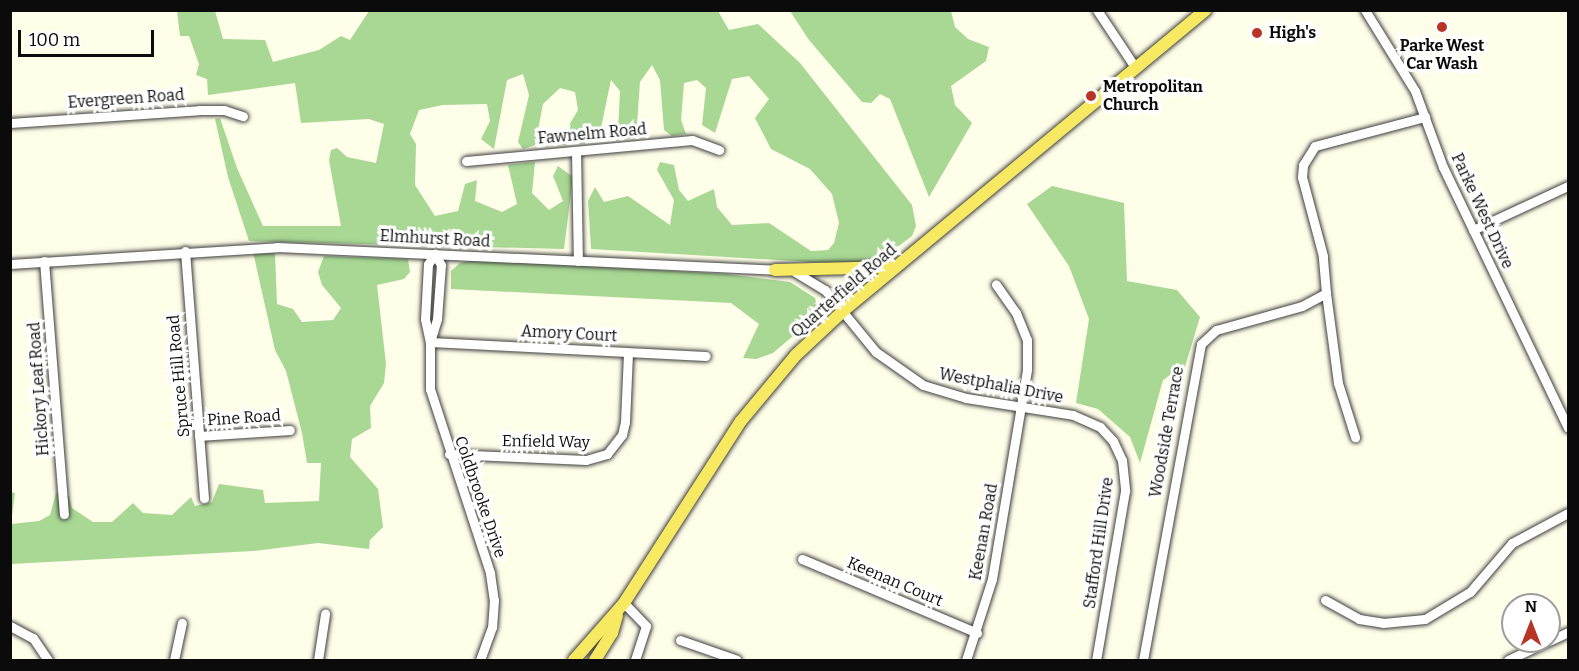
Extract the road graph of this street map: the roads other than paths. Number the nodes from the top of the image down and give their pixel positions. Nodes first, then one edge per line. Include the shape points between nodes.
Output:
1 (1097, 10) edge
2 (1205, 10) edge
3 (1365, 10) edge
4 (1135, 67) junction
5 (243, 116) dead end
6 (1425, 117) junction
7 (10, 123) edge
8 (719, 150) dead end
9 (576, 151) junction
10 (466, 161) dead end
11 (1569, 186) edge
12 (1473, 230) junction
13 (184, 250) junction
14 (435, 254) junction
15 (44, 261) junction
16 (578, 261) junction
17 (10, 264) edge
18 (896, 267) junction
19 (775, 270) junction
20 (996, 284) dead end
21 (1326, 293) junction
22 (843, 311) junction
23 (430, 342) junction
24 (628, 352) junction
25 (706, 356) dead end
26 (1021, 407) junction
27 (1564, 408) edge
28 (1569, 428) edge
29 (290, 430) dead end
30 (1107, 434) joint
31 (199, 436) junction
32 (1355, 437) dead end
33 (449, 454) junction
34 (204, 498) dead end
35 (1569, 513) edge
36 (64, 514) dead end
37 (801, 559) dead end
38 (1325, 600) dead end
39 (621, 607) junction
40 (325, 614) dead end
41 (182, 623) dead end
42 (10, 626) edge
43 (977, 633) junction
44 (681, 640) dead end
45 (1523, 653) edge
46 (48, 660) edge
47 (174, 660) edge
48 (318, 660) edge
49 (480, 660) edge
50 (574, 660) edge
51 (595, 660) edge
52 (635, 660) edge
53 (737, 660) edge
54 (966, 660) edge
55 (1096, 660) edge
56 (1143, 660) edge
57 (1508, 660) edge

1 - 4 street
2 - 4 main road, Quarterfield Road
3 - 6 street, Parke West Drive via 1402,66
4 - 18 main road, Quarterfield Road
5 - 7 street, Evergreen Road via 224,110 199,110
6 - 12 street, Parke West Drive
6 - 21 street via 1315,146 1308,155 1302,177 1323,256
8 - 9 street, Fawnelm Road via 692,140
9 - 10 street, Fawnelm Road
9 - 16 street
11 - 12 street
12 - 27 street, Parke West Drive
13 - 14 street, Elmhurst Road via 277,247
13 - 15 street, Elmhurst Road
13 - 31 street, Spruce Hill Road
14 - 16 street, Elmhurst Road
14 - 23 street, Coldbrooke Drive via 428,264 425,319
15 - 17 street, Elmhurst Road
15 - 36 street, Hickory Leaf Road
16 - 19 street, Elmhurst Road
18 - 19 main road
18 - 22 main road, Quarterfield Road
19 - 22 street, Elmhurst Road via 810,278
20 - 26 street, Keenan Road via 1016,313 1027,340
21 - 32 street via 1338,383
21 - 56 street, Woodside Terrace via 1302,306 1216,330 1202,344 1191,382
22 - 26 street, Westphalia Drive via 876,352 923,385 944,393
22 - 39 main road, Quarterfield Road via 796,355 741,421
23 - 24 street, Amory Court
23 - 33 street, Coldbrooke Drive via 430,389
24 - 25 street, Amory Court
24 - 33 street, Enfield Way via 625,422 622,435 607,454 586,460
26 - 30 street, Westphalia Drive via 1073,415
26 - 43 street, Keenan Road via 992,579
27 - 28 street, Parke West Drive
29 - 31 street, Pine Road
30 - 55 street, Stafford Hill Drive via 1119,450 1126,480
31 - 34 street, Spruce Hill Road
33 - 49 street, Coldbrooke Drive via 492,586 492,627
35 - 38 street via 1512,543 1470,592 1446,610 1425,619 1383,623 1359,619
37 - 43 street, Keenan Court
39 - 50 main road, Quarterfield Road
39 - 51 main road via 612,633
39 - 52 street via 646,626
40 - 48 street
41 - 47 street
42 - 46 street via 33,638
43 - 54 street, Keenan Road
44 - 53 street
45 - 57 street

